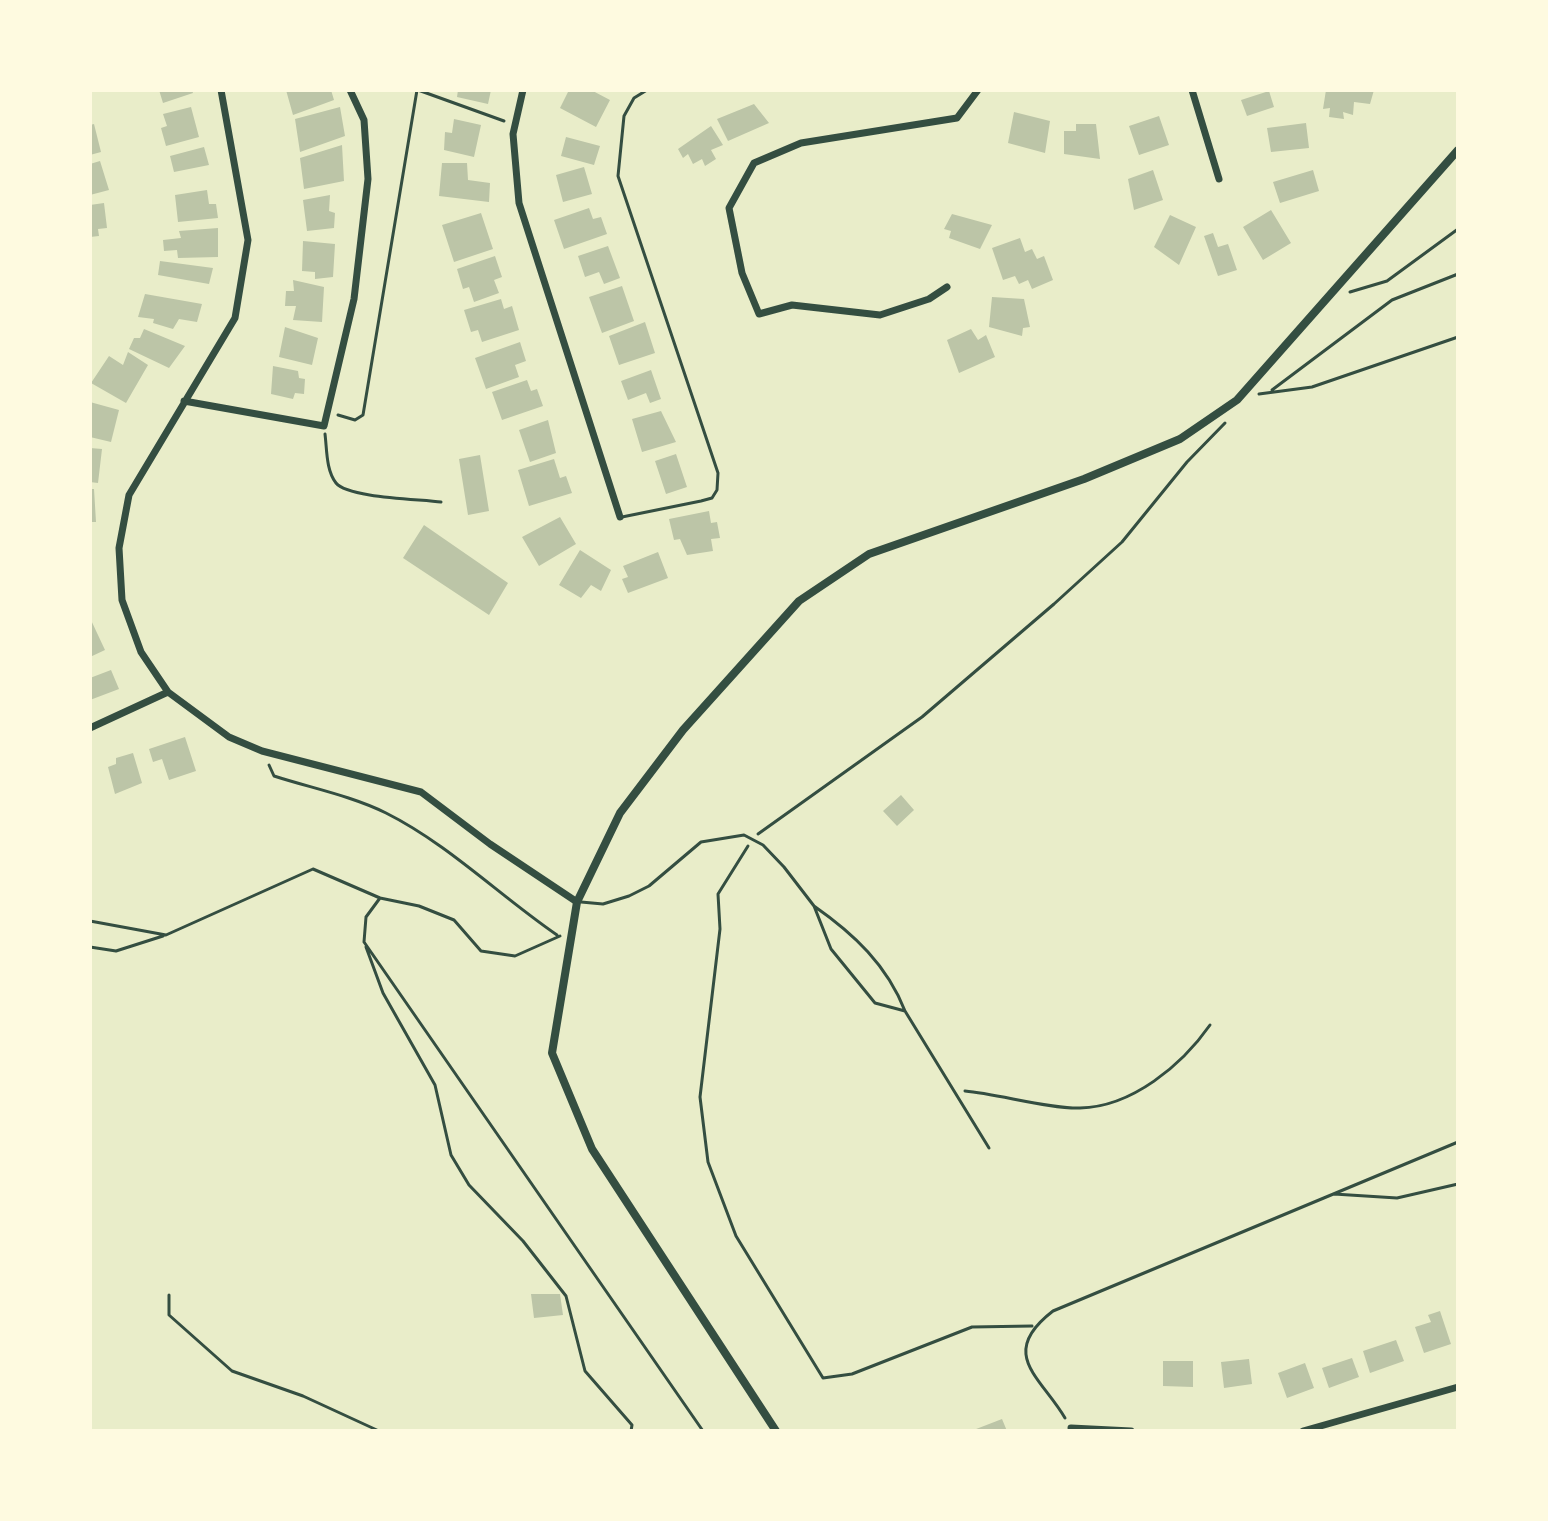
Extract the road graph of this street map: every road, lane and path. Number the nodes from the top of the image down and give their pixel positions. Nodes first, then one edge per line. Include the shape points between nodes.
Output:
1 (221, 90) edge
2 (350, 90) edge
3 (417, 90) edge
4 (523, 90) edge
5 (647, 90) edge
6 (978, 90) edge
7 (1192, 90) edge
8 (515, 125) junction
9 (1458, 150) edge
10 (1219, 179) dead end
11 (1458, 229) edge
12 (1458, 274) edge
13 (947, 287) dead end
14 (1327, 298) junction
15 (1458, 337) edge
16 (1269, 393) junction
17 (1237, 400) junction
18 (184, 401) junction
19 (329, 413) junction
20 (1231, 417) dead end
21 (324, 426) junction
22 (441, 502) dead end
23 (620, 517) joint
24 (168, 692) junction
25 (90, 728) edge
26 (262, 751) junction
27 (752, 839) junction
28 (380, 898) junction
29 (577, 902) junction
30 (814, 906) junction
31 (90, 921) edge
32 (166, 935) junction
33 (558, 936) junction
34 (571, 939) junction
35 (364, 942) junction
36 (90, 947) edge
37 (905, 1011) junction
38 (1210, 1025) dead end
39 (953, 1089) junction
40 (1458, 1142) edge
41 (989, 1148) dead end
42 (1458, 1184) edge
43 (1331, 1194) junction
44 (169, 1295) dead end
45 (1032, 1326) junction
46 (1458, 1387) edge
47 (1071, 1428) joint
48 (379, 1431) edge
49 (631, 1431) edge
50 (703, 1431) edge
51 (776, 1431) edge
52 (1131, 1431) edge
53 (1303, 1431) edge

1 - 18 street via 248,240 235,318
2 - 19 street via 364,120 368,179 354,299
3 - 8 path
3 - 19 path via 363,415 355,420
4 - 8 street
5 - 23 lane via 634,98 624,116 618,176 706,434 718,473 717,490 712,498
6 - 13 street via 957,118 801,143 754,163 729,208 742,273 759,314 792,305 880,315 929,299
7 - 10 street
8 - 23 street via 519,203
9 - 14 street
11 - 14 path via 1387,281
12 - 16 path via 1392,300
14 - 17 street
15 - 16 path via 1312,387
16 - 17 path
17 - 29 street via 1180,439 1084,479 869,554 799,601 683,730 620,813
18 - 21 street
18 - 24 street via 129,495 119,548 122,600 141,652
19 - 21 street
20 - 27 path via 1122,542 1054,604 922,717
21 - 22 path via 330,471 338,486 355,493
24 - 25 street
24 - 26 street via 229,737
26 - 29 street via 421,792
26 - 33 path via 274,776 384,812 442,846
27 - 29 lane via 744,835 701,842 629,896 603,904
27 - 30 lane via 784,867
27 - 45 path via 718,894 720,929 700,1097 708,1162 736,1236 823,1378 852,1374 972,1327
28 - 32 path via 313,869
28 - 33 path via 454,920 481,951 515,956
28 - 35 path via 366,917
29 - 34 street
30 - 37 lane via 846,928 872,956 894,983
30 - 37 lane via 831,949 875,1003
31 - 32 path
32 - 36 path via 116,951
33 - 34 path
34 - 51 street via 552,1053 592,1149
35 - 49 path via 383,993 435,1085 451,1155 469,1185 566,1296 585,1371 632,1425
35 - 50 path
37 - 39 lane
38 - 39 path via 1191,1052 1140,1090 1112,1101 1080,1108
39 - 41 lane
40 - 43 path
42 - 43 path via 1397,1198
43 - 45 path via 1084,1296
44 - 48 lane via 169,1315 232,1371
45 - 47 path via 1026,1348 1031,1376
46 - 53 street
47 - 52 street

